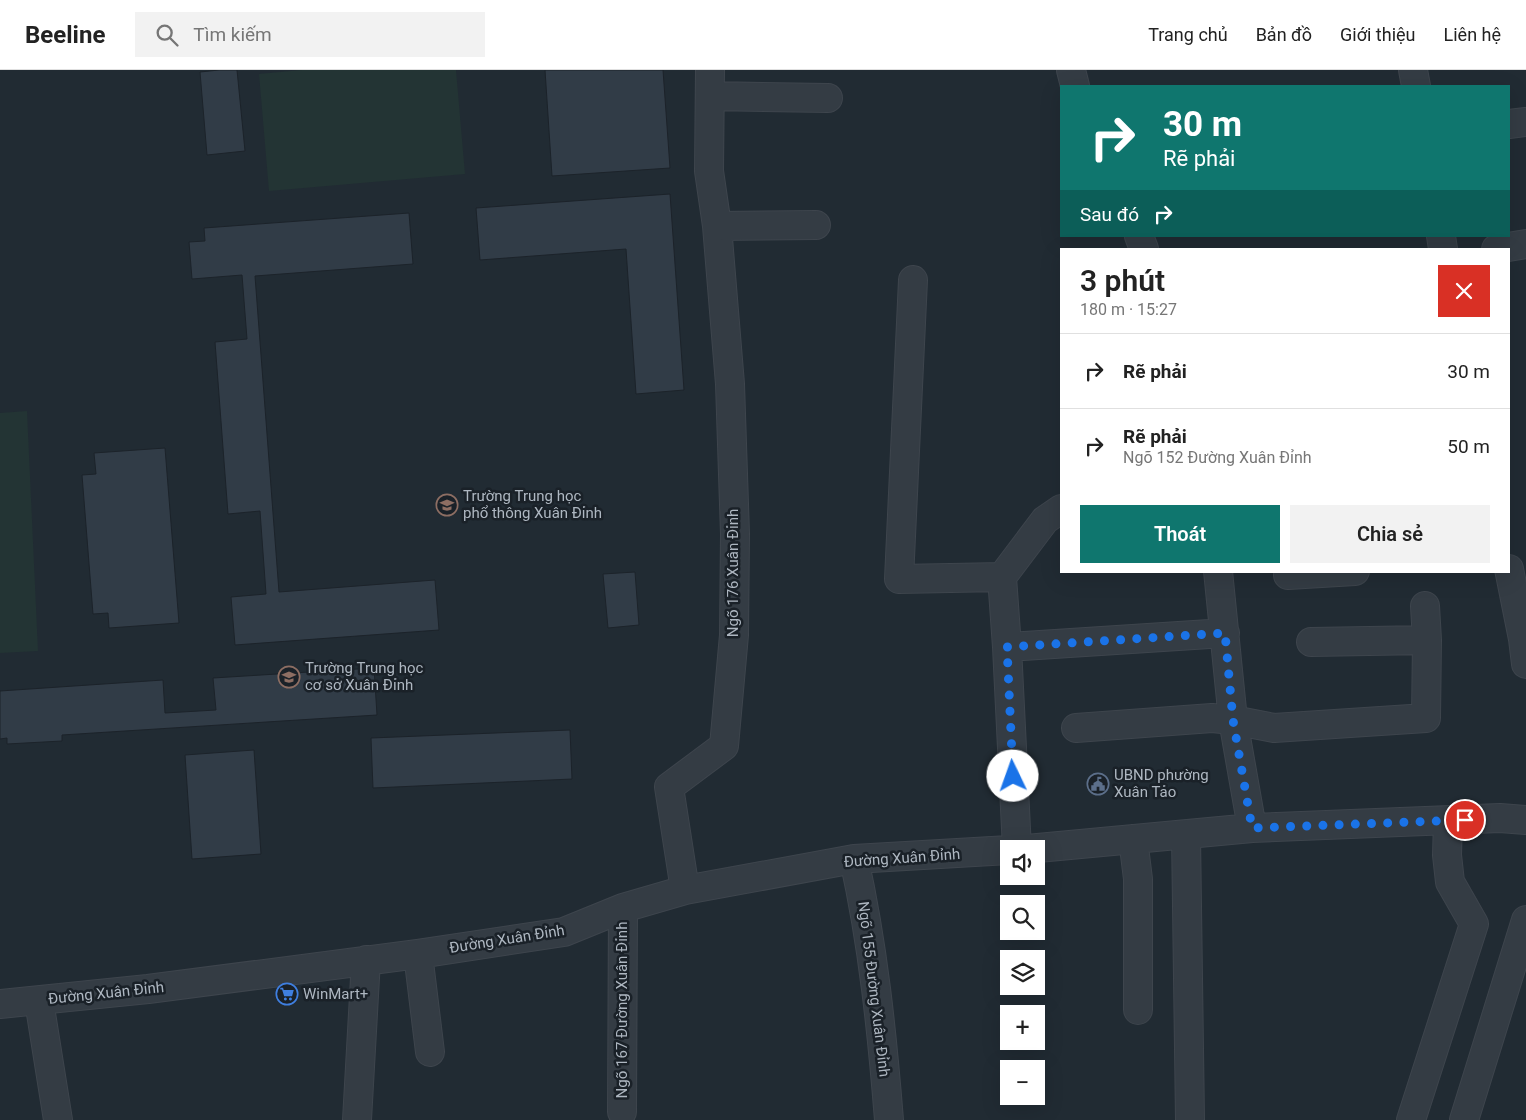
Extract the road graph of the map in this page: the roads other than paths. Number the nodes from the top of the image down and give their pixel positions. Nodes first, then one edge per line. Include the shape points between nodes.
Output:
1 (1071, 70) edge
2 (1413, 70) edge
3 (710, 83) edge
4 (1074, 85) edge
5 (1416, 85) edge
6 (828, 98) dead end
7 (1526, 122) edge
8 (1510, 124) edge
9 (816, 225) dead end
10 (717, 226) junction
11 (1526, 244) edge
12 (1502, 248) edge
13 (913, 280) dead end
14 (1060, 509) edge
15 (1218, 573) edge
16 (1322, 573) edge
17 (1510, 573) edge
18 (1288, 575) dead end
19 (1002, 577) junction
20 (1425, 606) dead end
21 (1225, 633) junction
22 (1427, 640) junction
23 (1311, 642) dead end
24 (1007, 647) junction
25 (1525, 647) edge
26 (1233, 720) junction
27 (1076, 728) dead end
28 (1526, 820) edge
29 (1448, 821) junction
30 (1252, 828) junction
31 (1186, 835) junction
32 (1133, 839) junction
33 (1017, 840) edge
34 (1045, 847) edge
35 (1000, 851) edge
36 (854, 860) junction
37 (685, 890) junction
38 (623, 908) junction
39 (1526, 920) edge
40 (418, 954) junction
41 (366, 960) junction
42 (39, 1001) junction
43 (0, 1004) edge
44 (1138, 1010) dead end
45 (430, 1052) dead end
46 (622, 1112) dead end
47 (58, 1120) edge
48 (357, 1120) edge
49 (889, 1120) edge
50 (1190, 1120) edge
51 (1411, 1120) edge
52 (1464, 1120) edge

1 - 4 street
2 - 5 street
3 - 6 street, Ngõ 176 Xuân Đỉnh
3 - 10 street, Ngõ 176 Xuân Đỉnh via 709,172
7 - 8 street
9 - 10 street
10 - 37 street, Ngõ 176 Xuân Đỉnh via 730,384 735,534 734,635 724,746 669,787
11 - 12 street
13 - 19 street via 899,580
14 - 19 street via 1046,520
15 - 21 street
16 - 18 street
17 - 25 street
19 - 24 street
20 - 22 street
21 - 24 street
21 - 26 street
22 - 23 street
22 - 26 street via 1426,718 1274,728
24 - 33 street
26 - 27 street via 1212,718
26 - 30 street
28 - 29 street
29 - 30 street
29 - 51 street via 1450,882 1474,924
30 - 31 street
31 - 32 street
31 - 50 street
32 - 34 street
32 - 44 street via 1138,879
35 - 36 street, Đường Xuân Đỉnh
36 - 37 street, Đường Xuân Đỉnh
36 - 49 street, Ngõ 155 Đường Xuân Đỉnh via 864,905 882,1033
37 - 38 street, Đường Xuân Đỉnh
38 - 40 street, Đường Xuân Đỉnh via 564,932
38 - 46 street, Ngõ 167 Đường Xuân Đỉnh
39 - 52 street
40 - 41 street, Đường Xuân Đỉnh
40 - 45 street
41 - 42 street, Đường Xuân Đỉnh
41 - 48 street
42 - 43 street, Đường Xuân Đỉnh
42 - 47 street

